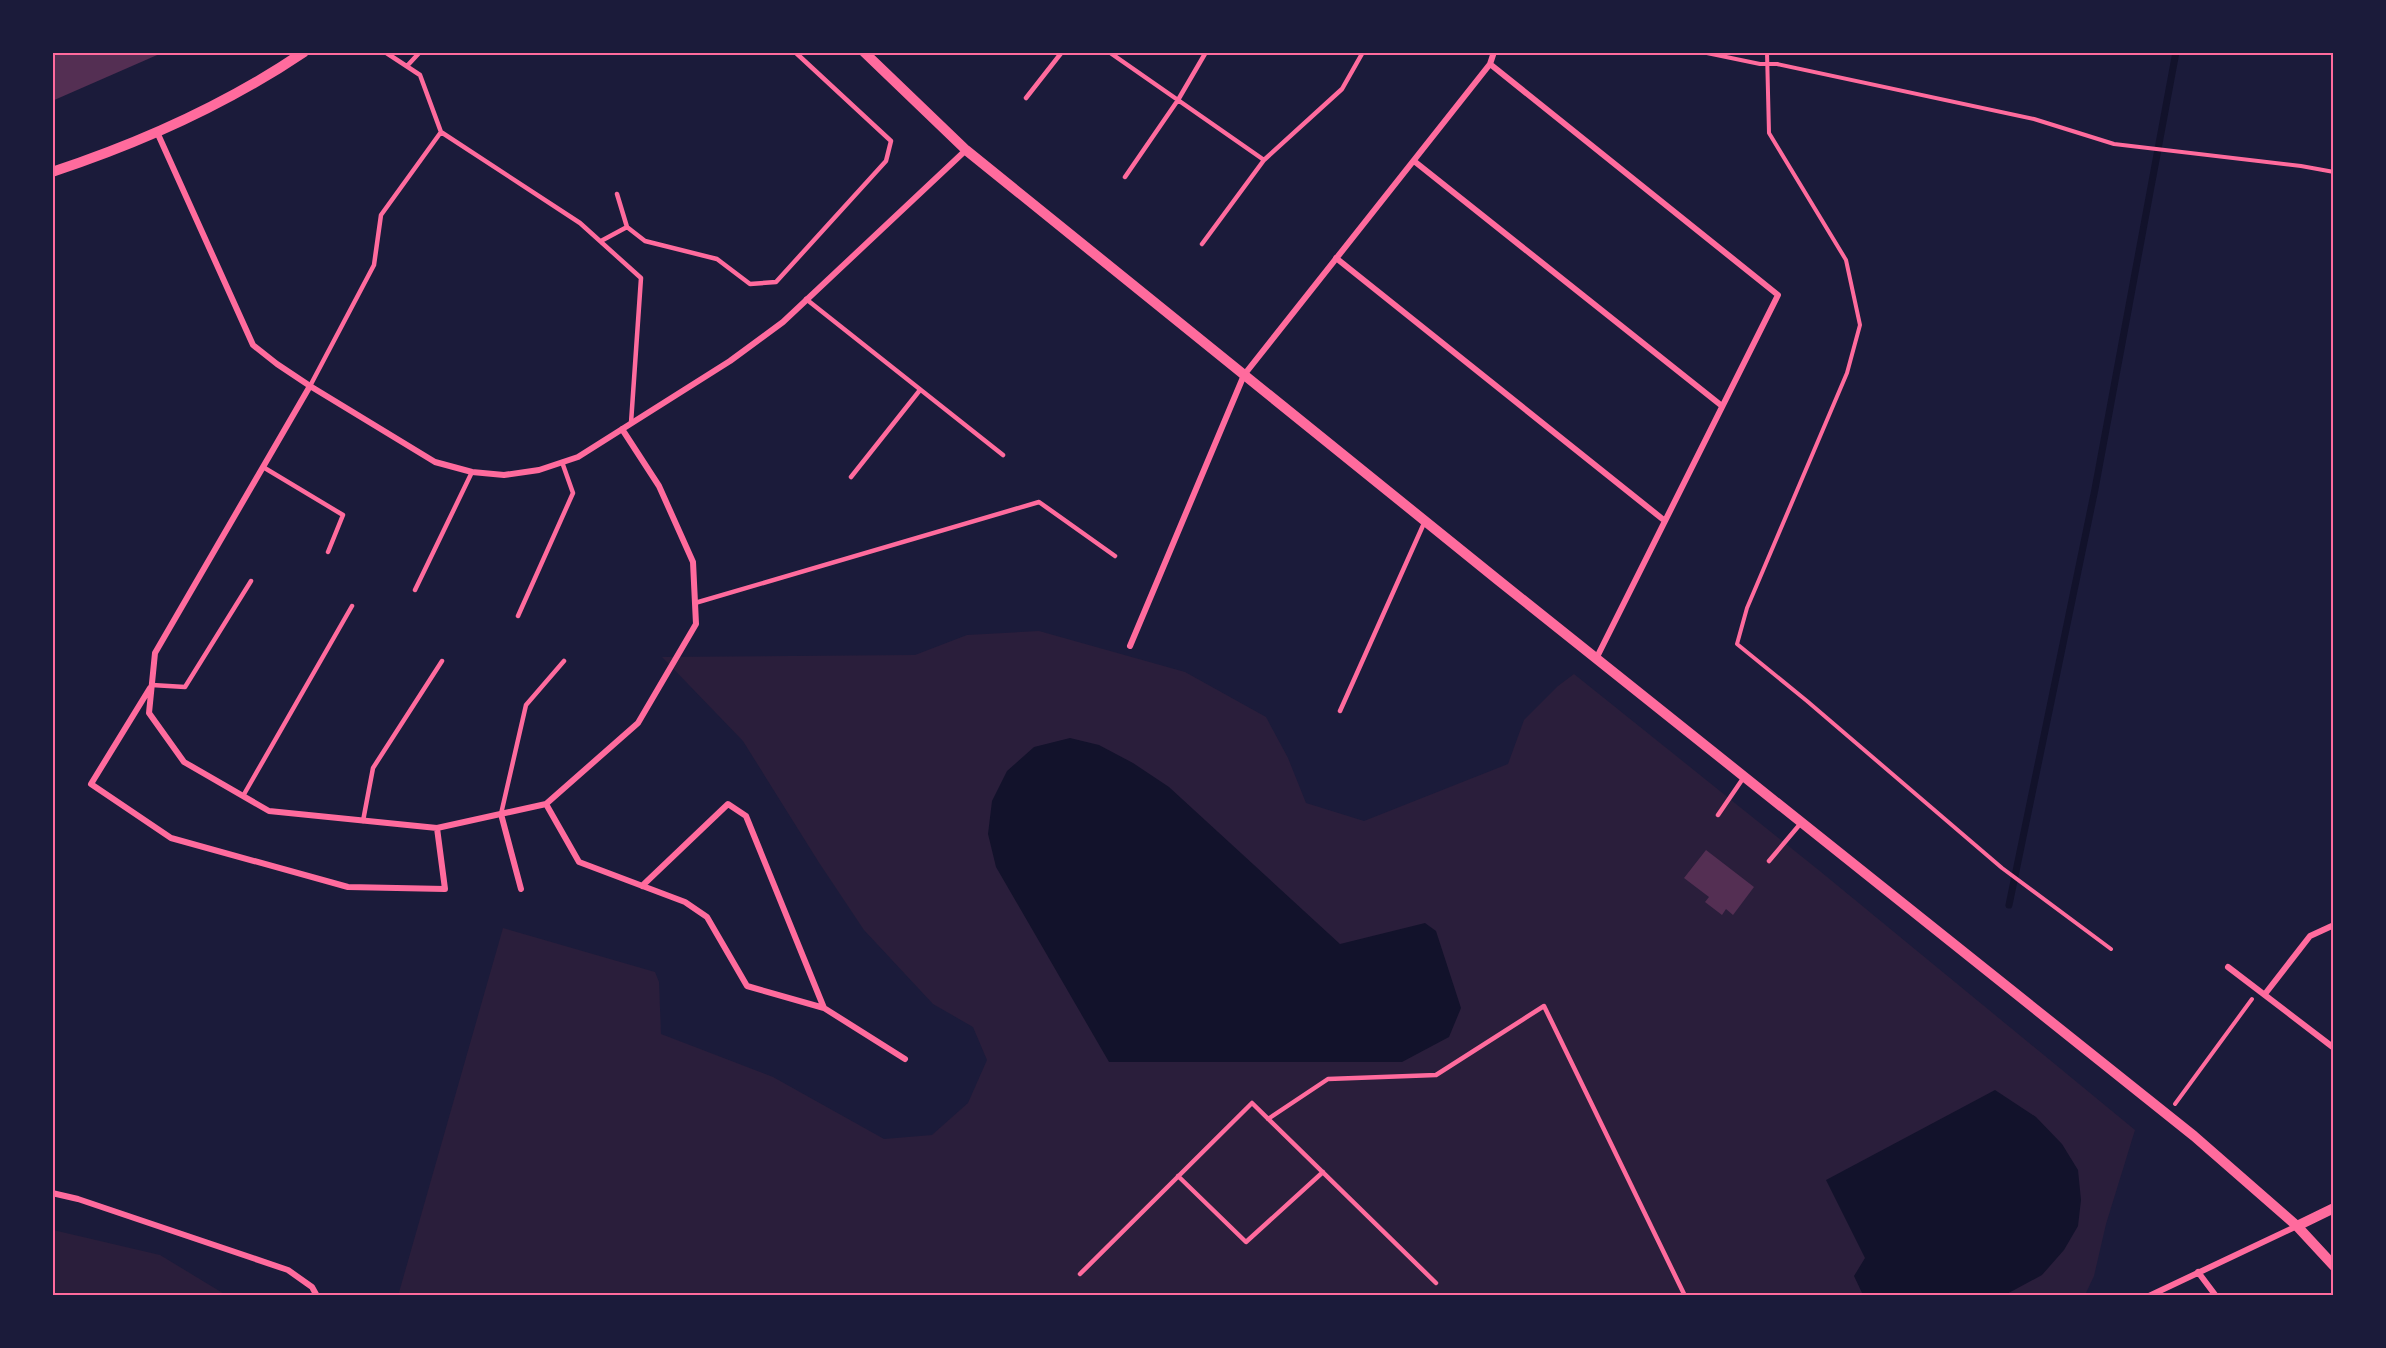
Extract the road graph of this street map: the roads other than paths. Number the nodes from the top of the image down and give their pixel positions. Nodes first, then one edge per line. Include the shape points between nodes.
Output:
1 (304, 52) edge
2 (385, 52) edge
3 (420, 52) edge
4 (795, 52) edge
5 (864, 52) edge
6 (1062, 52) edge
7 (1109, 52) edge
8 (1206, 52) edge
9 (1363, 52) edge
10 (1494, 52) edge
11 (1490, 64) junction
12 (407, 66) junction
13 (1026, 98) dead end
14 (1178, 100) junction
15 (156, 131) junction
16 (441, 132) junction
17 (966, 150) junction
18 (1264, 160) junction
19 (1413, 161) junction
20 (52, 172) edge
21 (1125, 177) dead end
22 (617, 194) dead end
23 (627, 227) junction
24 (601, 241) junction
25 (1202, 244) dead end
26 (1336, 258) junction
27 (807, 299) junction
28 (1244, 375) junction
29 (310, 386) junction
30 (920, 390) junction
31 (1722, 406) junction
32 (631, 423) junction
33 (622, 429) junction
34 (1003, 455) dead end
35 (562, 462) junction
36 (263, 467) junction
37 (472, 472) junction
38 (851, 477) dead end
39 (1425, 521) junction
40 (1665, 521) junction
41 (328, 552) dead end
42 (1115, 556) dead end
43 (251, 581) dead end
44 (415, 590) dead end
45 (695, 603) junction
46 (352, 606) dead end
47 (518, 616) dead end
48 (1130, 646) dead end
49 (1596, 658) junction
50 (442, 660) dead end
51 (564, 661) dead end
52 (152, 684) junction
53 (1340, 711) dead end
54 (1744, 777) junction
55 (243, 796) junction
56 (546, 804) junction
57 (501, 814) junction
58 (1718, 815) dead end
59 (363, 821) junction
60 (1801, 823) junction
61 (437, 828) junction
62 (1769, 861) dead end
63 (642, 886) junction
64 (521, 889) dead end
65 (2334, 925) edge
66 (2228, 967) dead end
67 (2262, 992) junction
68 (824, 1008) junction
69 (2334, 1047) edge
70 (905, 1059) dead end
71 (1268, 1119) junction
72 (1323, 1172) junction
73 (1178, 1176) junction
74 (52, 1193) edge
75 (2334, 1208) edge
76 (2297, 1226) junction
77 (2334, 1266) edge
78 (2198, 1272) junction
79 (1080, 1274) dead end
80 (1436, 1283) dead end
81 (317, 1296) edge
82 (1685, 1296) edge
83 (2149, 1296) edge
84 (2216, 1296) edge

1 - 15 street via 249,86
2 - 12 lane
3 - 12 lane
4 - 23 lane via 891,141 886,162 776,282 750,284 717,258 645,241
5 - 17 street
6 - 13 lane
7 - 14 lane
8 - 14 lane
9 - 18 lane via 1342,89
10 - 11 street
11 - 19 street
11 - 31 street via 1778,295
12 - 16 lane via 420,75
14 - 18 lane
14 - 21 lane
15 - 20 street
15 - 29 street via 253,345
16 - 24 lane via 580,223
16 - 29 lane via 381,215 374,265
17 - 27 street
17 - 28 street
18 - 25 lane
19 - 26 street
19 - 31 street
22 - 23 lane
23 - 24 lane
24 - 32 lane via 641,278
26 - 28 street
26 - 40 street
27 - 30 lane
27 - 32 street via 730,361
28 - 39 street
28 - 48 street
29 - 36 street
29 - 37 street via 435,462
30 - 34 lane
30 - 38 lane
31 - 40 street
32 - 33 street
33 - 35 street via 578,457
33 - 45 street via 659,486 693,562
35 - 37 street via 538,471 504,475
35 - 47 lane via 573,493
36 - 41 lane via 343,515
36 - 52 street via 154,653
37 - 44 lane
39 - 49 street
39 - 53 lane
40 - 49 street
42 - 45 lane via 1039,502
43 - 52 lane via 185,687
45 - 56 street via 696,624 638,723
46 - 55 lane
49 - 54 street
50 - 59 lane via 373,768
51 - 57 lane via 526,705
52 - 55 street via 149,713 184,762
52 - 61 street via 91,784 171,838 348,887 446,889
54 - 58 lane
54 - 60 street
55 - 59 street via 269,811
56 - 57 street
56 - 63 street via 579,862
57 - 61 street
57 - 64 street
59 - 61 street
60 - 62 lane
60 - 76 street via 2167,1114
63 - 68 street via 685,902 707,917 747,986
63 - 68 street via 728,804 746,816
65 - 67 street via 2310,936
66 - 67 street
67 - 69 street
68 - 70 street
71 - 72 lane
71 - 73 lane via 1252,1103
71 - 82 lane via 1328,1079 1436,1075 1544,1006
72 - 73 lane via 1246,1242
72 - 80 lane
73 - 79 lane
74 - 81 street via 288,1270 312,1287
75 - 76 street
76 - 77 street
76 - 78 street
78 - 83 street
78 - 84 street

